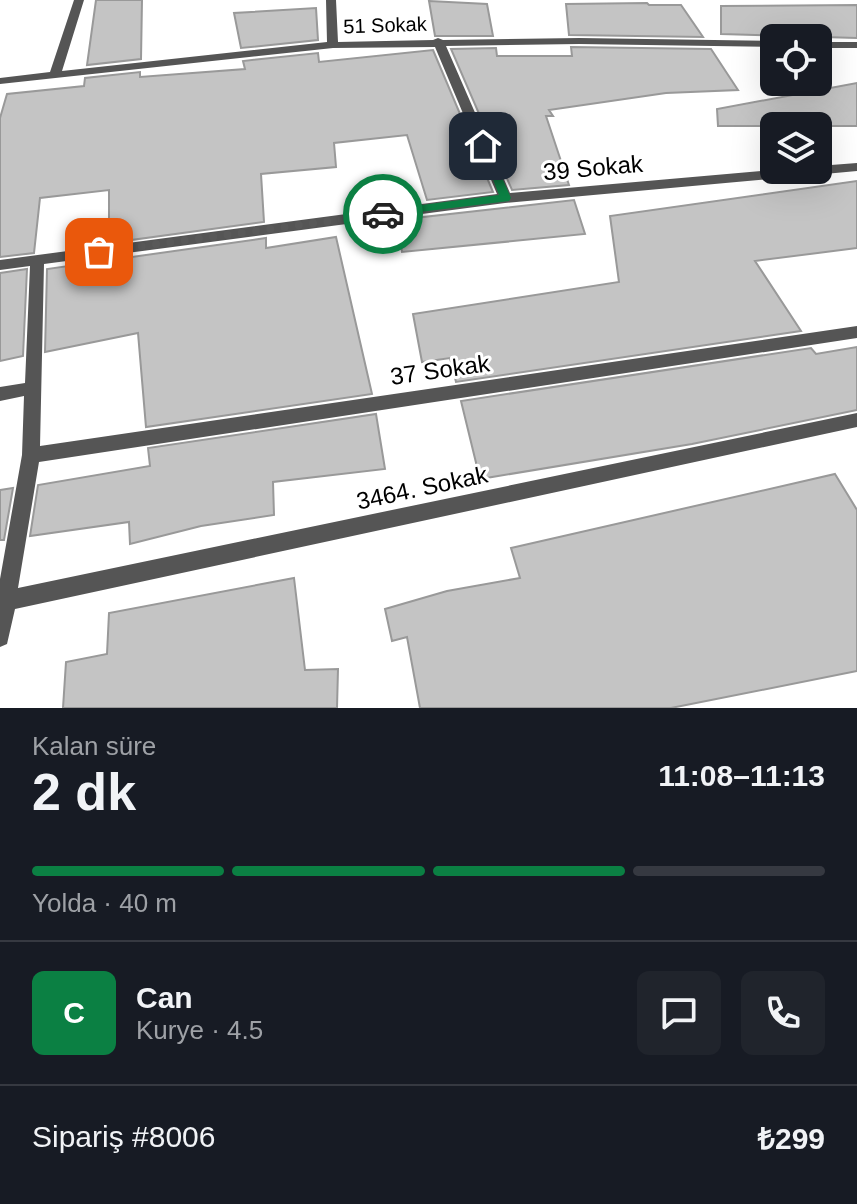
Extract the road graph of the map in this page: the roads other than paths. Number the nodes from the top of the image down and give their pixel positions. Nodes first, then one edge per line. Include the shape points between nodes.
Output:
1 (79, 0) edge
2 (331, 0) edge
3 (438, 41) junction
4 (760, 44) edge
5 (333, 45) junction
6 (832, 45) edge
7 (857, 45) edge
8 (55, 75) junction
9 (0, 81) edge
10 (857, 167) edge
11 (505, 198) junction
12 (37, 260) junction
13 (0, 265) edge
14 (857, 332) edge
15 (33, 388) junction
16 (0, 394) edge
17 (857, 420) edge
18 (31, 455) junction
19 (3, 604) edge
20 (0, 637) edge

1 - 8 street
2 - 5 street
3 - 4 street, 51 Sokak
3 - 5 street, 51 Sokak
3 - 11 street
5 - 8 street, 51 Sokak
6 - 7 street
8 - 9 street, 51 Sokak
10 - 11 street, 39 Sokak
11 - 12 street, 39 Sokak
12 - 13 street, 39 Sokak
12 - 15 street
14 - 18 street, 37 Sokak
15 - 16 street
15 - 18 street
17 - 19 street, 3464. Sokak
18 - 19 street
19 - 20 street

